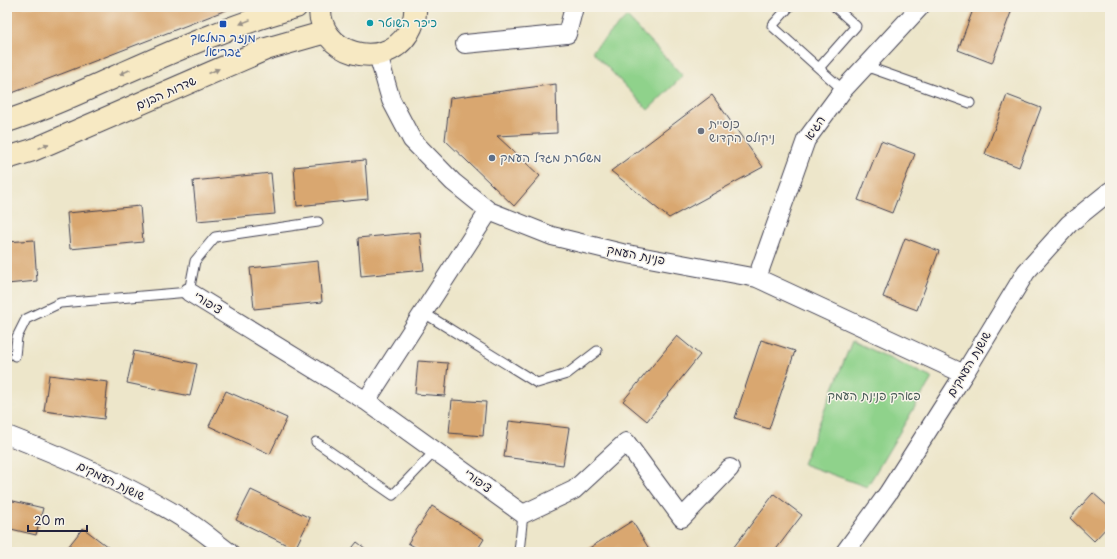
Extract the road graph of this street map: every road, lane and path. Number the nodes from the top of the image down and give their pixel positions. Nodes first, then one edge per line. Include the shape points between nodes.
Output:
1 (296, 7) edge
2 (320, 7) edge
3 (574, 7) edge
4 (789, 7) edge
5 (835, 7) edge
6 (920, 7) edge
7 (417, 8) edge
8 (326, 32) junction
9 (465, 44) dead end
10 (378, 55) junction
11 (865, 66) junction
12 (819, 68) junction
13 (843, 90) junction
14 (970, 103) dead end
15 (7, 121) edge
16 (7, 158) edge
17 (1110, 191) edge
18 (489, 211) junction
19 (318, 222) dead end
20 (757, 278) junction
21 (189, 292) junction
22 (424, 312) junction
23 (596, 352) dead end
24 (15, 356) dead end
25 (964, 374) junction
26 (366, 401) junction
27 (7, 435) edge
28 (316, 442) dead end
29 (436, 450) junction
30 (730, 468) dead end
31 (523, 514) junction
32 (229, 552) edge
33 (519, 552) edge
34 (845, 552) edge

1 -> 15 main road via 250,20 180,48 39,111
2 - 8 main road
3 - 9 street via 567,34
4 - 12 lane via 772,26
5 - 12 lane via 856,26
6 - 11 street, הגיא
7 - 10 main road via 412,26 404,39 392,49
8 - 10 main road via 334,42 354,54
16 -> 8 main road, שדרות הבנים via 33,150 266,48
10 - 18 street, פנינת העמק via 391,100 412,140 453,182
11 - 13 street, הגיא
11 - 14 lane
12 - 13 lane
13 - 20 street, הגיא via 806,140
17 - 25 street, שושנת העמקים via 1068,224 1026,272
18 - 20 street, פנינת העמק via 552,236 622,254
18 - 22 street
19 - 21 lane via 214,237 195,261
20 - 25 street, פנינת העמק
21 - 24 lane via 60,303 26,319 17,337
21 - 26 street, ציפורי
22 - 23 lane via 537,383 567,374
22 - 26 street
25 - 34 street, שושנת העמקים via 888,492
26 - 29 street, ציפורי
27 - 32 street, שושנת העמקים via 48,450 123,485 188,522
28 - 29 lane via 393,495
29 - 31 street, ציפורי
30 - 31 street via 682,518 626,442 574,490
31 - 33 lane

